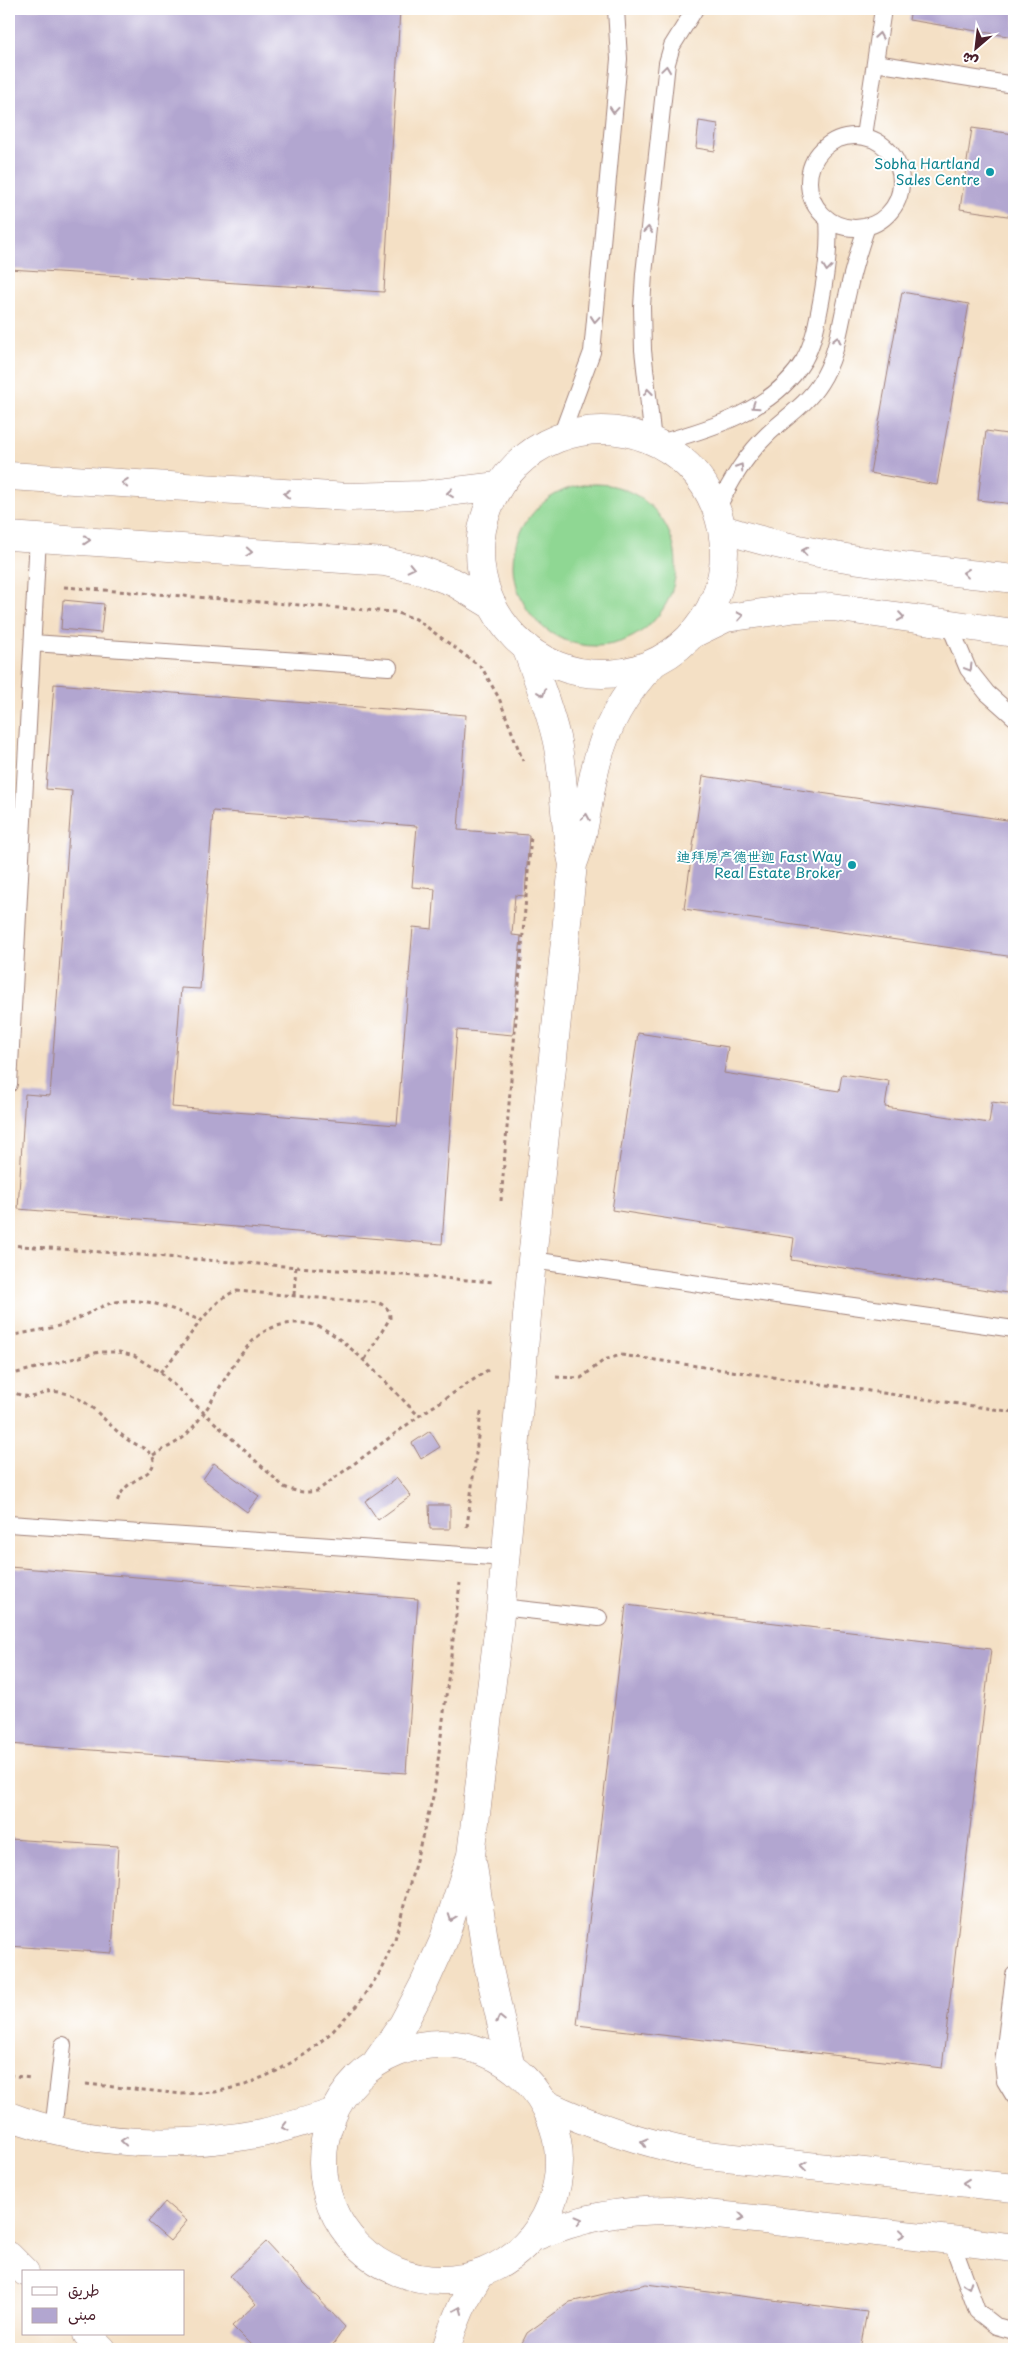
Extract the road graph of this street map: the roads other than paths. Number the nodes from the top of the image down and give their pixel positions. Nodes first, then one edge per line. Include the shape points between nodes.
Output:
1 (616, 9) edge
2 (695, 9) edge
3 (883, 9) edge
4 (875, 63) junction
5 (1014, 86) edge
6 (864, 136) junction
7 (828, 219) junction
8 (867, 226) junction
9 (561, 436) junction
10 (656, 442) junction
11 (9, 476) edge
12 (498, 486) junction
13 (720, 519) junction
14 (9, 536) edge
15 (38, 537) junction
16 (1014, 579) edge
17 (493, 606) junction
18 (948, 624) junction
19 (695, 633) junction
20 (1014, 634) edge
21 (33, 642) junction
22 (526, 647) junction
23 (653, 664) junction
24 (389, 666) dead end
25 (1014, 717) edge
26 (573, 864) junction
27 (9, 1084) edge
28 (532, 1260) junction
29 (1014, 1329) edge
30 (9, 1524) edge
31 (506, 1558) junction
32 (501, 1607) junction
33 (599, 1618) dead end
34 (471, 1855) junction
35 (1014, 1976) edge
36 (63, 2045) dead end
37 (377, 2061) junction
38 (511, 2066) junction
39 (1014, 2096) edge
40 (544, 2103) junction
41 (332, 2113) junction
42 (9, 2116) edge
43 (53, 2130) junction
44 (1014, 2188) edge
45 (534, 2237) junction
46 (951, 2240) junction
47 (1014, 2248) edge
48 (9, 2256) edge
49 (23, 2270) edge
50 (480, 2274) junction
51 (1014, 2331) edge
52 (89, 2336) edge
53 (102, 2349) edge
54 (446, 2349) edge

1 -> 9 lane via 619,59 592,352
10 -> 2 lane via 643,350 644,274 667,63 672,46
4 -> 3 lane
4 - 5 lane
4 - 6 lane
6 - 7 lane via 833,140 812,162 808,178 810,194
6 - 8 lane via 877,141 892,154 901,173 902,187 890,212
7 - 8 lane via 840,226
7 -> 10 lane via 830,245 827,270 814,334 803,361 789,379 748,410 717,425
13 -> 8 lane via 728,486 744,460 806,401 826,372 837,346
9 - 10 street via 592,430 615,431
9 - 12 street via 536,448 515,465
10 - 13 street via 694,471 708,489
12 -> 11 street via 422,496 348,497
12 - 17 street via 485,514 479,545 482,576
16 -> 13 street via 821,554 756,540
13 - 19 street via 725,556 721,584 711,610
14 - 15 street
15 -> 17 street via 385,562 421,570 455,583
15 - 21 lane
17 - 22 street via 507,629
19 -> 18 street via 726,618 798,608 833,607
18 - 20 street
18 -> 25 lane via 968,668 987,693
19 - 23 street via 675,651
21 - 24 lane
21 - 27 lane
22 - 23 street via 554,665 587,674 620,673
22 -> 26 street via 557,742 567,841
26 -> 23 street via 603,741 635,682
26 - 28 street
28 - 29 lane
28 - 31 street
30 - 31 lane
31 - 32 street
32 - 33 lane
32 - 34 street
34 -> 37 street via 443,1942 424,1984 403,2024
38 -> 34 street via 487,1960
35 - 39 lane via 1003,2063 1005,2081
36 - 43 lane
37 - 38 street via 403,2049 431,2044 459,2045 486,2052
37 - 41 street via 359,2075
38 - 40 street via 530,2083
44 -> 40 street via 698,2154 619,2135
40 - 45 street via 556,2129 560,2157 558,2186 549,2213
41 -> 43 street via 262,2133 200,2141 128,2141
41 - 50 street via 322,2162 325,2187 337,2218 363,2251 406,2275 431,2280 456,2280
42 - 43 street
45 -> 46 street via 600,2215 670,2210
45 - 50 street via 518,2253
46 - 47 street
46 -> 51 lane via 977,2311 996,2326
48 - 49 street
54 -> 50 street via 464,2298
52 - 53 street

